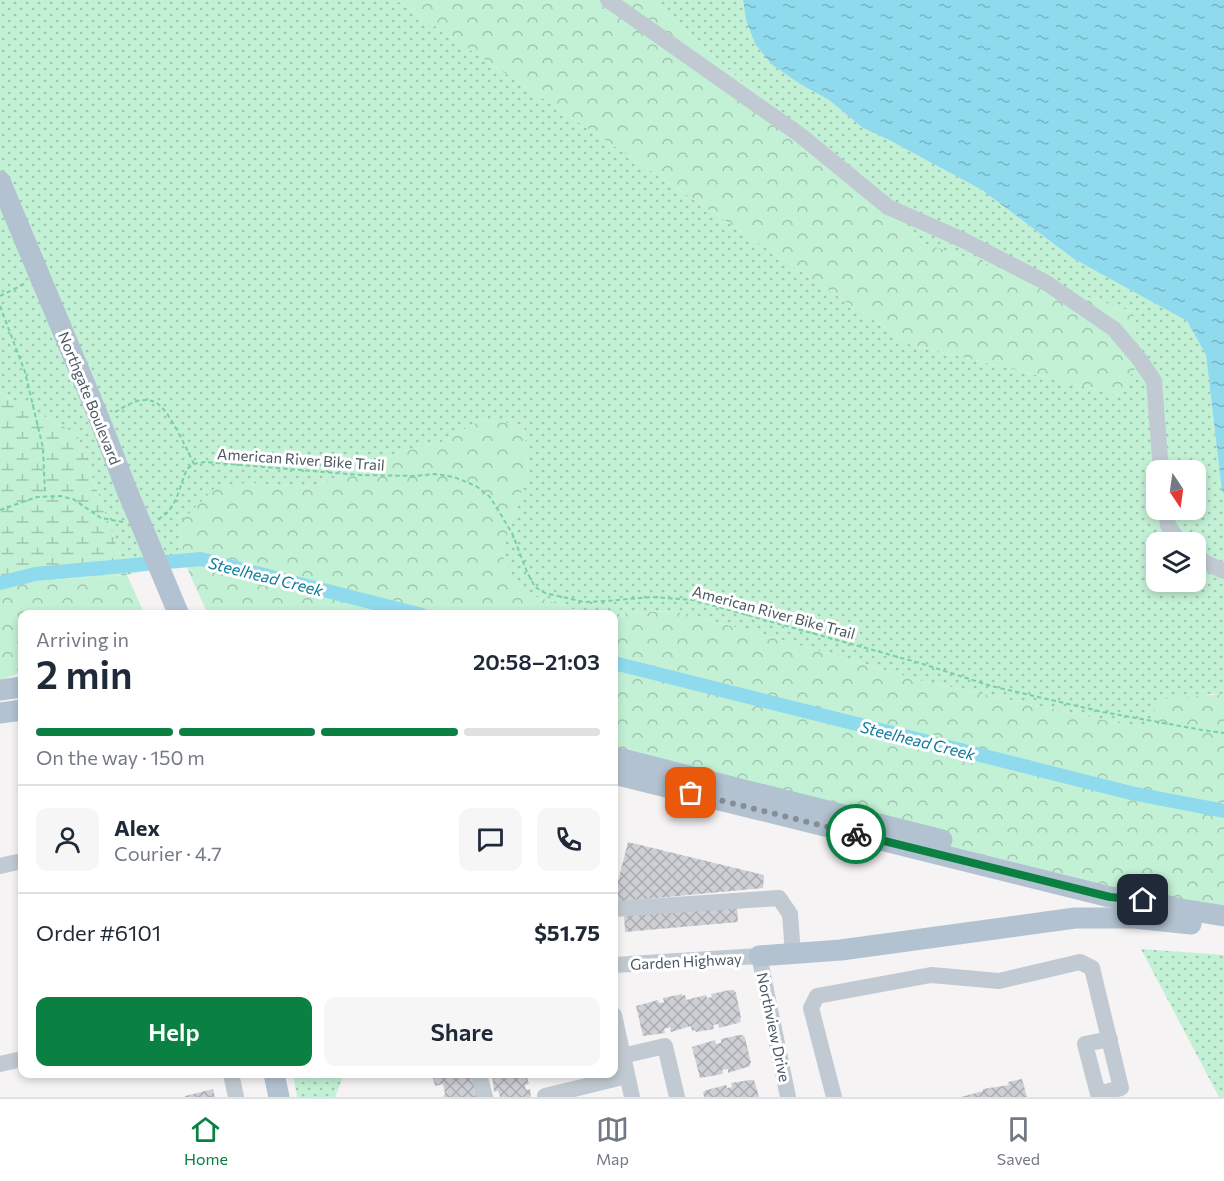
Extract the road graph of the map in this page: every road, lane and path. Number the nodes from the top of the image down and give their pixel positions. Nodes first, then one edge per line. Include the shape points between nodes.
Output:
1 (608, 0) edge
2 (0, 181) edge
3 (40, 276) junction
4 (0, 296) edge
5 (0, 306) edge
6 (99, 418) junction
7 (1160, 460) edge
8 (194, 464) junction
9 (45, 496) junction
10 (0, 510) edge
11 (156, 520) dead end
12 (127, 523) dead end
13 (1206, 563) edge
14 (1224, 571) edge
15 (177, 610) edge
16 (18, 688) edge
17 (0, 690) edge
18 (18, 711) edge
19 (0, 713) edge
20 (1224, 733) edge
21 (618, 758) edge
22 (618, 775) edge
23 (18, 862) edge
24 (0, 866) edge
25 (1143, 900) junction
26 (618, 909) edge
27 (1224, 916) edge
28 (1224, 923) edge
29 (794, 954) junction
30 (759, 956) junction
31 (618, 965) edge
32 (618, 1036) edge
33 (1110, 1039) dead end
34 (622, 1056) junction
35 (18, 1060) edge
36 (0, 1064) edge
37 (627, 1076) junction
38 (232, 1078) edge
39 (275, 1078) edge
40 (480, 1078) edge
41 (545, 1096) edge
42 (236, 1097) edge
43 (279, 1097) edge
44 (484, 1097) edge
45 (632, 1097) edge
46 (677, 1097) edge
47 (788, 1097) edge
48 (834, 1097) edge

1 - 7 street via 800,135 888,207 1045,282 1114,329 1154,381
2 - 3 main road, Northgate Boulevard
3 - 4 path
3 - 6 main road, Northgate Boulevard
5 - 9 path via 33,405 43,448
6 - 8 path, American River Bike Trail via 136,402 154,401 168,415
6 - 15 main road, Northgate Boulevard, bridge
8 - 11 path, American River Bike Trail via 187,469 171,510
8 - 20 path, American River Bike Trail via 454,477 490,497 512,533 535,587 545,593 584,602 652,597 693,600 991,686 1113,714
9 - 10 path
9 - 12 path via 67,497 101,518
13 - 14 street
16 - 17 main road
18 - 19 main road
21 - 25 main road via 1117,886
22 - 25 main road via 1110,897
23 - 24 street
25 - 27 main road
26 - 29 street via 779,898 790,914
28 - 29 main road via 1075,918
29 - 30 main road
30 - 31 street, Garden Highway
30 - 47 street, Northview Drive
32 - 34 street
33 - 48 street via 1092,968 1080,962 999,981 931,975 817,996 811,1008
34 - 37 street
34 - 46 street via 664,1046
35 - 36 street
37 - 41 street
37 - 45 street
38 - 42 street
39 - 43 main road
40 - 44 street

